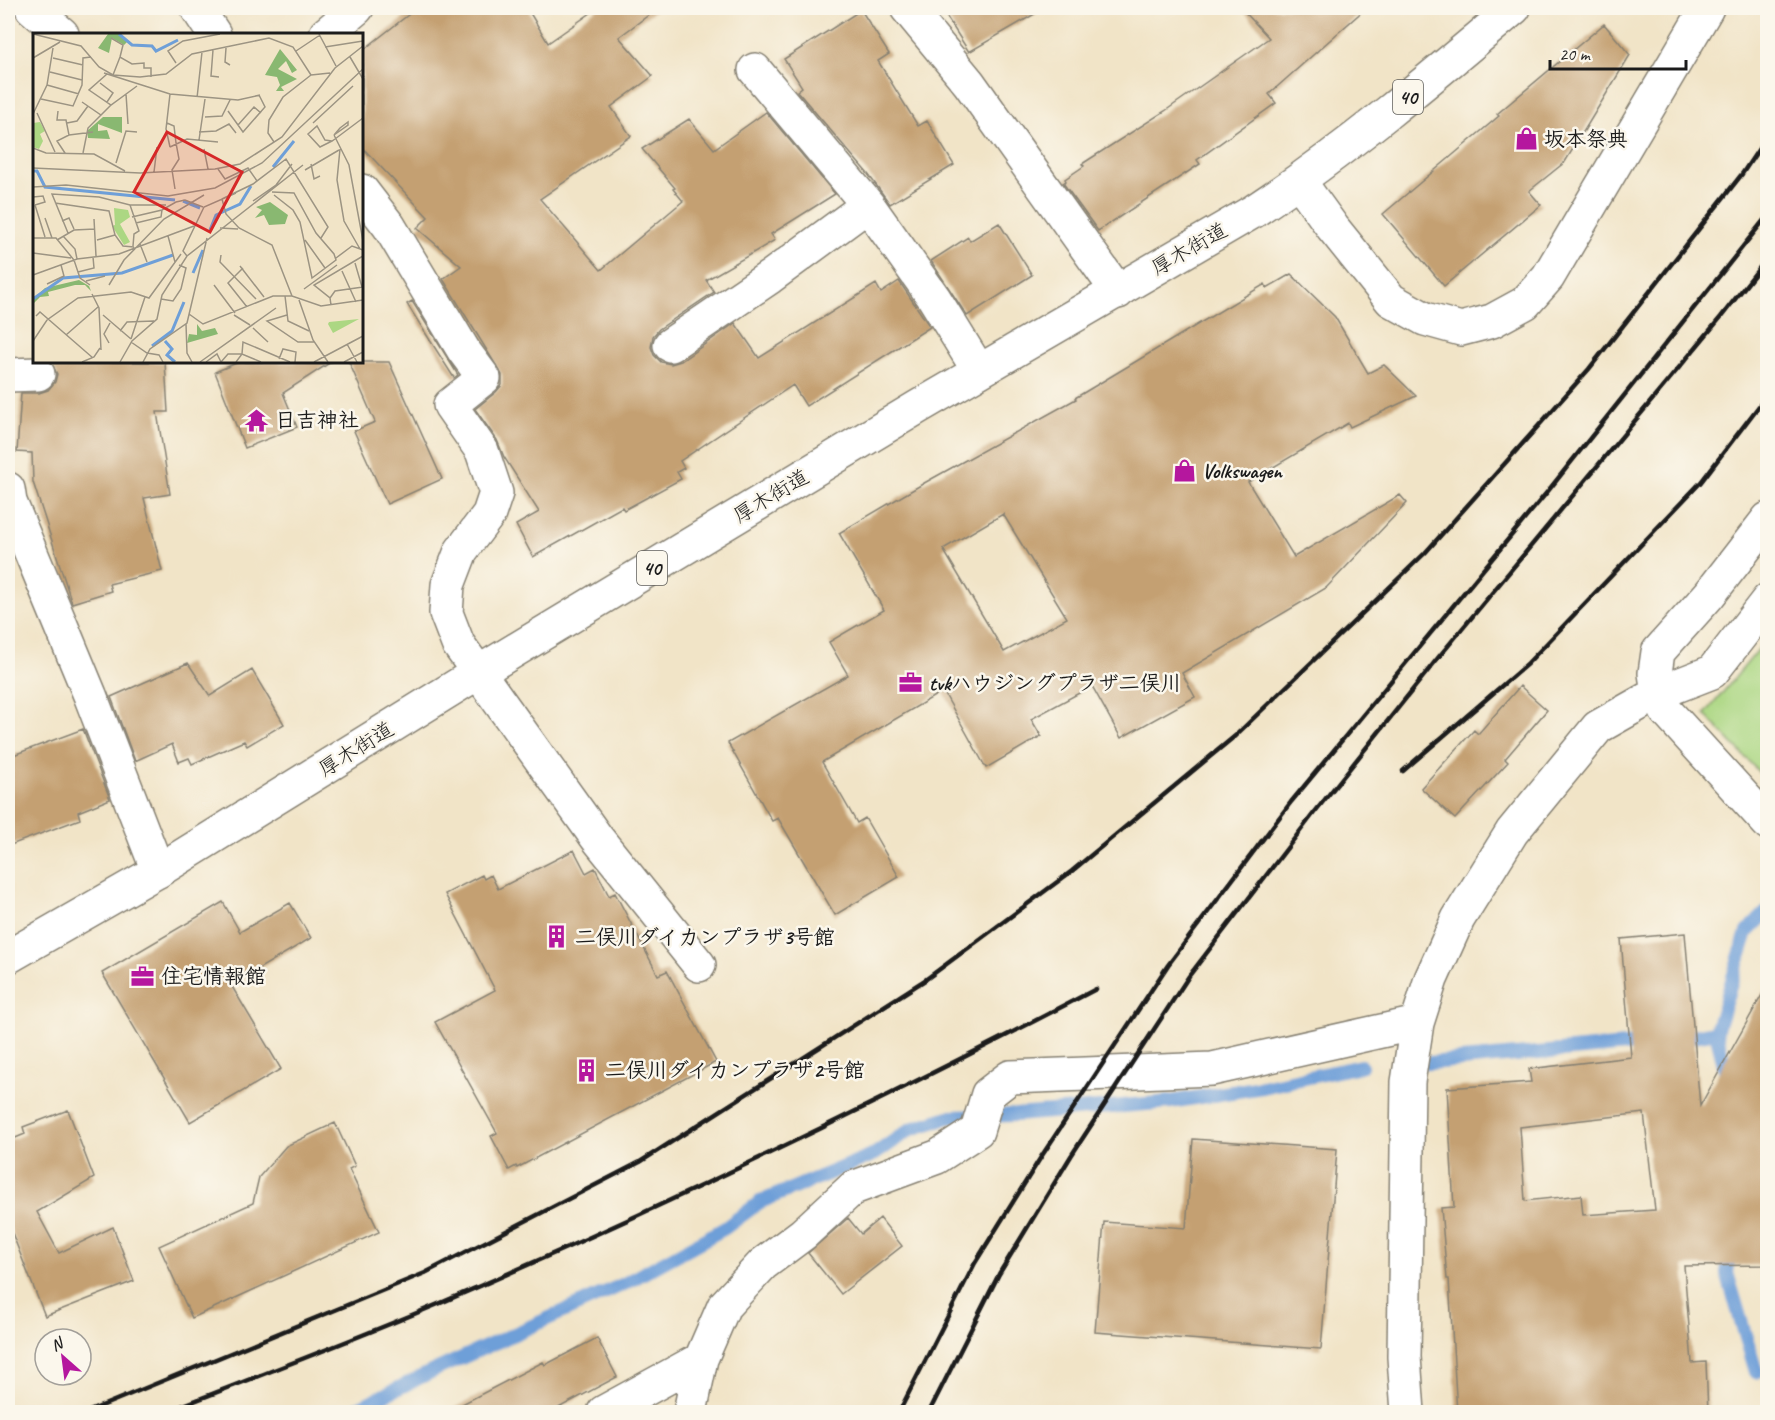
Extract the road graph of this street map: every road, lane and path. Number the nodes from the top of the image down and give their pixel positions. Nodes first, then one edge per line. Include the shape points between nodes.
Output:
1 (32, 8) edge
2 (197, 8) edge
3 (357, 8) edge
4 (907, 8) edge
5 (1514, 8) edge
6 (1707, 8) edge
7 (61, 33) edge
8 (213, 33) edge
9 (327, 33) edge
10 (754, 70) dead end
11 (1299, 181) junction
12 (363, 192) edge
13 (868, 205) junction
14 (1118, 291) junction
15 (670, 345) dead end
16 (979, 371) junction
17 (8, 489) edge
18 (1767, 519) edge
19 (1767, 600) edge
20 (479, 672) junction
21 (1658, 693) junction
22 (1767, 823) edge
23 (158, 871) junction
24 (8, 957) edge
25 (699, 965) dead end
26 (1416, 1032) junction
27 (701, 1359) junction
28 (604, 1413) edge
29 (690, 1413) edge
30 (1408, 1413) edge

1 - 7 street
2 - 8 street
3 - 9 street
4 - 14 street via 969,83
5 - 11 street, 厚木街道 / 40 via 1397,106
6 - 11 street via 1548,278 1525,303 1492,321 1461,329 1425,319 1391,300
10 - 13 street
11 - 14 street, 厚木街道 / 40
12 - 20 street via 389,226 484,378 450,405 482,451 496,493 489,514 461,551 448,585 446,614 458,644
13 - 15 street
13 - 16 street via 934,298
14 - 16 street, 厚木街道 / 40
16 - 20 street, 厚木街道 / 40
17 - 23 street
18 - 21 street via 1658,652
19 - 21 street via 1712,672
20 - 23 street, 厚木街道 / 40
20 - 25 street via 597,838
21 - 22 street via 1666,711
21 - 26 street via 1598,727 1512,832 1458,919 1431,979
23 - 24 street, 厚木街道 / 40
26 - 27 street via 1212,1069 1010,1077 988,1094 977,1131 937,1157 853,1188 763,1264 724,1306
26 - 30 street via 1408,1082 1404,1357
27 - 28 street
27 - 29 street

